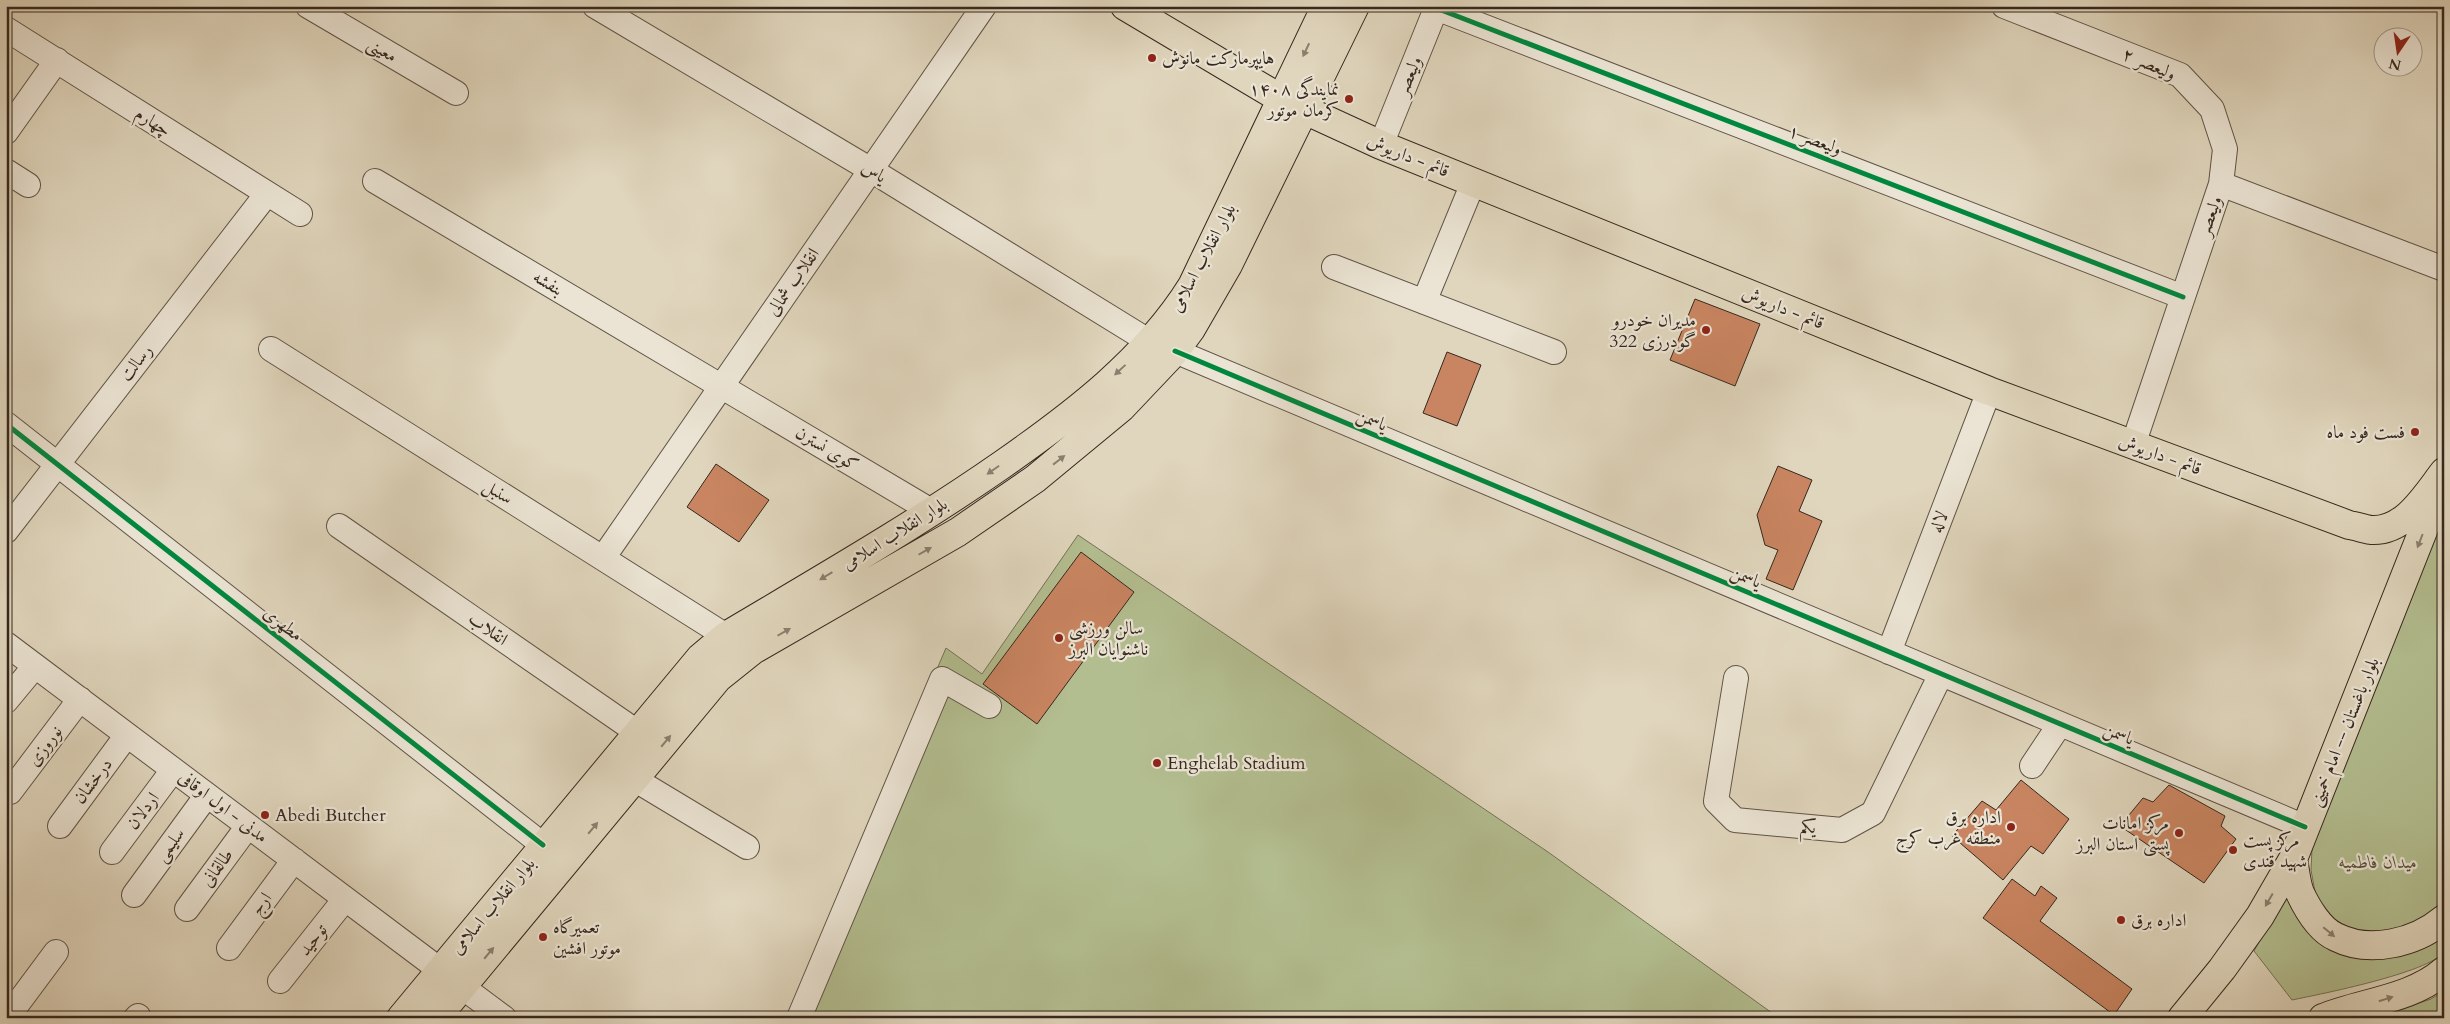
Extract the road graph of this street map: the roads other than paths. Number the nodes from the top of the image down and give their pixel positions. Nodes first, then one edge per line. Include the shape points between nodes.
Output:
1 (308, 6) edge
2 (595, 6) edge
3 (984, 6) edge
4 (1125, 6) edge
5 (1326, 6) edge
6 (1355, 6) edge
7 (1437, 7) edge
8 (2015, 8) edge
9 (6, 29) edge
10 (57, 60) junction
11 (456, 93) dead end
12 (1294, 106) junction
13 (6, 132) edge
14 (1381, 145) junction
15 (6, 170) edge
16 (870, 170) junction
17 (375, 181) dead end
18 (1473, 183) junction
19 (2221, 184) junction
20 (28, 185) dead end
21 (266, 194) junction
22 (300, 214) dead end
23 (1334, 267) dead end
24 (2444, 269) edge
25 (2183, 297) junction
26 (1424, 302) junction
27 (1150, 342) junction
28 (271, 349) dead end
29 (1175, 352) junction
30 (1554, 352) dead end
31 (722, 386) junction
32 (1988, 391) junction
33 (6, 424) edge
34 (2132, 445) junction
35 (58, 464) junction
36 (2444, 472) edge
37 (2444, 479) edge
38 (933, 512) junction
39 (339, 526) dead end
40 (6, 531) edge
41 (603, 558) junction
42 (726, 636) junction
43 (6, 644) edge
44 (1889, 652) junction
45 (35, 666) junction
46 (1941, 674) junction
47 (1736, 678) dead end
48 (80, 699) junction
49 (6, 701) edge
50 (989, 706) dead end
51 (2060, 724) junction
52 (637, 732) junction
53 (127, 735) junction
54 (2032, 766) dead end
55 (173, 770) junction
56 (634, 779) junction
57 (10, 792) dead end
58 (207, 795) junction
59 (60, 826) dead end
60 (248, 826) junction
61 (2306, 827) junction
62 (543, 845) junction
63 (747, 847) dead end
64 (112, 852) dead end
65 (2293, 859) junction
66 (294, 860) junction
67 (134, 895) dead end
68 (345, 898) junction
69 (187, 910) dead end
70 (2444, 919) edge
71 (229, 948) dead end
72 (56, 952) dead end
73 (440, 970) junction
74 (2444, 971) edge
75 (280, 981) dead end
76 (461, 986) junction
77 (7, 1018) edge
78 (401, 1018) edge
79 (436, 1018) edge
80 (504, 1018) edge
81 (799, 1018) edge
82 (2182, 1018) edge
83 (2322, 1018) edge

1 - 11 street, معینی
2 - 16 street, یاس
3 - 16 street, انقلاب شمالی
4 - 12 main road, قائم - داریوش
5 -> 12 main road, بلوار انقلاب اسلامی
6 - 12 main road, بلوار انقلاب اسلامی
7 - 14 street, ولیعصر
7 - 25 street, ولیعصر ۱
8 - 19 street, ولیعصر ۲ via 2180,75 2212,109 2225,148
9 - 10 street, چهارم
10 - 13 street
10 - 21 street, چهارم
12 - 14 main road, قائم - داریوش
12 - 27 main road, بلوار انقلاب اسلامی via 1192,286 1176,312
12 - 29 main road, بلوار انقلاب اسلامی via 1228,264
14 - 18 main road, قائم - داریوش
15 - 20 street
16 - 27 street, یاس
16 - 31 street, انقلاب شمالی
17 - 31 street, بنفشه
18 - 26 street
18 - 32 main road, قائم - داریوش
19 - 24 street, ولیعصر
19 - 25 street, ولیعصر
21 - 22 street, چهارم
21 - 35 street, رسالت
23 - 26 street
25 - 34 street, ولیعصر
26 - 30 street
27 - 29 main road
27 -> 38 main road, بلوار انقلاب اسلامی via 1092,396 1041,437
28 - 41 street, سنبل
29 - 44 street, یاسمن
56 -> 29 main road, بلوار انقلاب اسلامی via 718,678 753,650 958,532 1035,479 1121,408
31 - 38 street, کوی نسترن
31 - 41 street, انقلاب شمالی
32 - 34 main road, قائم - داریوش
32 - 44 street, لاله
33 - 35 street, مطهری
34 - 36 main road, قائم - داریوش via 2348,525 2372,530 2390,527 2408,516
35 - 40 street, رسالت
35 - 62 street, مطهری
37 -> 61 main road, بلوار باغستان -- امام خمینی
38 -> 42 main road, بلوار انقلاب اسلامی
39 - 52 street, انقلاب
41 - 42 street, سنبل
42 - 52 main road, بلوار انقلاب اسلامی via 700,658
43 - 45 street, مدنی - اول اوقافی
44 - 46 street, یاسمن
45 - 48 street, مدنی - اول اوقافی
45 - 49 street
46 - 47 street, یکم via 1873,814 1842,830 1735,820 1716,801
46 - 51 street, یاسمن
48 - 53 street, مدنی - اول اوقافی
48 - 57 street, نوروزی
50 - 81 street via 942,679
51 - 54 street
51 - 61 street, یاسمن
52 - 62 main road, بلوار انقلاب اسلامی
53 - 55 street, مدنی - اول اوقافی
53 - 59 street, درخشان
55 - 58 street, مدنی - اول اوقافی
55 - 64 street, اردلان
56 - 63 street
76 -> 56 main road, بلوار انقلاب اسلامی
58 - 60 street, مدنی - اول اوقافی
58 - 67 street, سلیمی
60 - 66 street, مدنی - اول اوقافی
60 - 69 street, طالقانی
61 - 65 main road, بلوار باغستان -- امام خمینی
62 - 73 main road, بلوار انقلاب اسلامی
65 -> 70 main road via 2299,892 2318,922 2334,937 2358,945 2387,945 2412,937
65 -> 82 main road, بلوار باغستان -- امام خمینی via 2260,916
66 - 68 street, مدنی - اول اوقافی
66 - 71 street, ارج
68 - 73 street, مدنی - اول اوقافی
68 - 75 street, توحید
72 - 77 street
73 - 78 main road, بلوار انقلاب اسلامی
83 -> 74 main road via 2349,1007 2407,993
76 - 79 main road, بلوار انقلاب اسلامی
76 - 80 street

